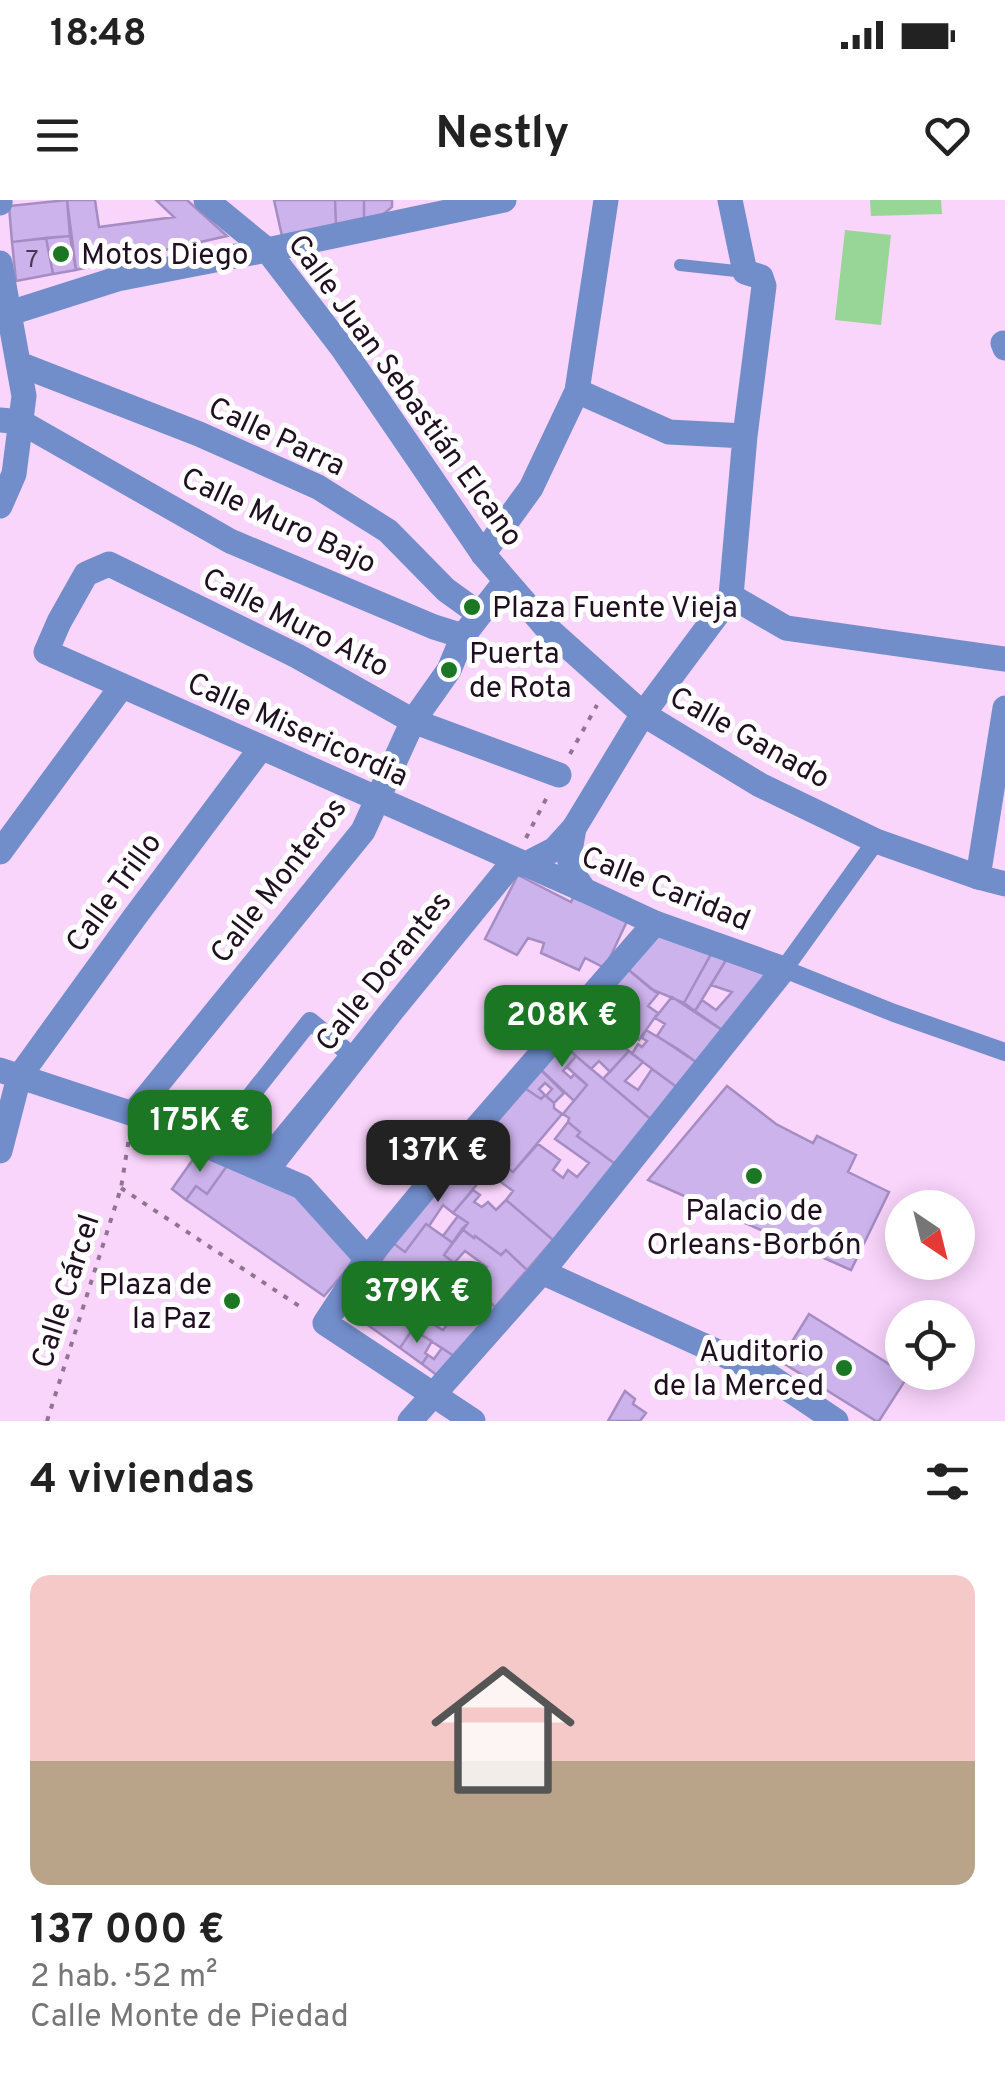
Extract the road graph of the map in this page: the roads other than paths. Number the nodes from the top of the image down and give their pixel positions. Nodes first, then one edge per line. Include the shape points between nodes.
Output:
1 (206, 200) edge
2 (504, 200) edge
3 (606, 200) edge
4 (730, 200) edge
5 (398, 210) edge
6 (267, 250) junction
7 (0, 264) edge
8 (680, 266) dead end
9 (745, 272) junction
10 (5, 312) edge
11 (19, 364) junction
12 (576, 390) junction
13 (10, 421) edge
14 (744, 436) junction
15 (0, 506) edge
16 (483, 554) junction
17 (505, 582) junction
18 (731, 596) junction
19 (478, 614) junction
20 (463, 636) junction
21 (46, 652) joint
22 (1005, 659) edge
23 (122, 686) junction
24 (1005, 708) edge
25 (643, 714) junction
26 (413, 721) junction
27 (261, 748) junction
28 (559, 775) dead end
29 (378, 800) junction
30 (574, 828) junction
31 (876, 841) junction
32 (0, 852) edge
33 (519, 863) junction
34 (978, 877) junction
35 (1005, 884) edge
36 (584, 890) junction
37 (655, 923) junction
38 (784, 969) junction
39 (1005, 1052) edge
40 (10, 1073) edge
41 (133, 1114) junction
42 (218, 1137) joint
43 (0, 1152) edge
44 (267, 1170) junction
45 (367, 1260) junction
46 (542, 1272) junction
47 (433, 1394) junction
48 (410, 1421) edge
49 (473, 1421) edge
50 (836, 1421) edge

1 - 6 street, Calle Juan Sebastián Elcano
2 - 5 street
3 - 12 street
4 - 9 street
5 - 6 street
6 - 10 street via 117,279
6 - 16 street, Calle Juan Sebastián Elcano via 344,349
7 - 10 street
8 - 9 lane
9 - 14 street via 762,277 764,286
10 - 11 street
11 - 13 street via 24,396
11 - 19 street, Calle Parra via 318,486 388,531
12 - 14 street via 669,432
12 - 16 street via 531,488
13 - 15 street via 14,474
13 - 20 street, Calle Muro Bajo via 230,540
14 - 18 street
16 - 17 street, Calle Juan Sebastián Elcano
17 - 19 street
17 - 25 street, Calle Ganado
18 - 22 street via 786,628
18 - 25 street
19 - 20 street
20 - 26 street, Calle Monteros via 450,670
21 - 23 street, Calle Misericordia
21 - 26 street, Calle Muro Alto via 86,574 109,564
23 - 27 street, Calle Misericordia
23 - 32 street
24 - 34 street
25 - 30 street
25 - 31 street, Calle Ganado via 760,785
26 - 28 street, Calle Muro Alto
26 - 29 street, Calle Monteros
27 - 29 street, Calle Misericordia
27 - 40 street, Calle Trillo
29 - 33 street, Calle Misericordia
29 - 41 street, Calle Monteros via 363,831
30 - 33 street, Calle Dorantes via 555,850
30 - 36 street via 569,857
31 - 34 street, Calle Ganado
31 - 38 street
33 - 36 street, Calle Caridad
33 - 44 street, Calle Dorantes
34 - 35 street, Calle Ganado
36 - 37 street, Calle Caridad
37 - 38 street, Calle Caridad
37 - 45 street
38 - 39 street
38 - 46 street
40 - 41 street
40 - 43 street
41 - 44 street
42 - 42 street via 310,1022 350,1054 266,1158
44 - 45 street via 302,1186
45 - 47 street via 325,1323
46 - 47 street
46 - 50 street via 766,1374
47 - 48 street
47 - 49 street

